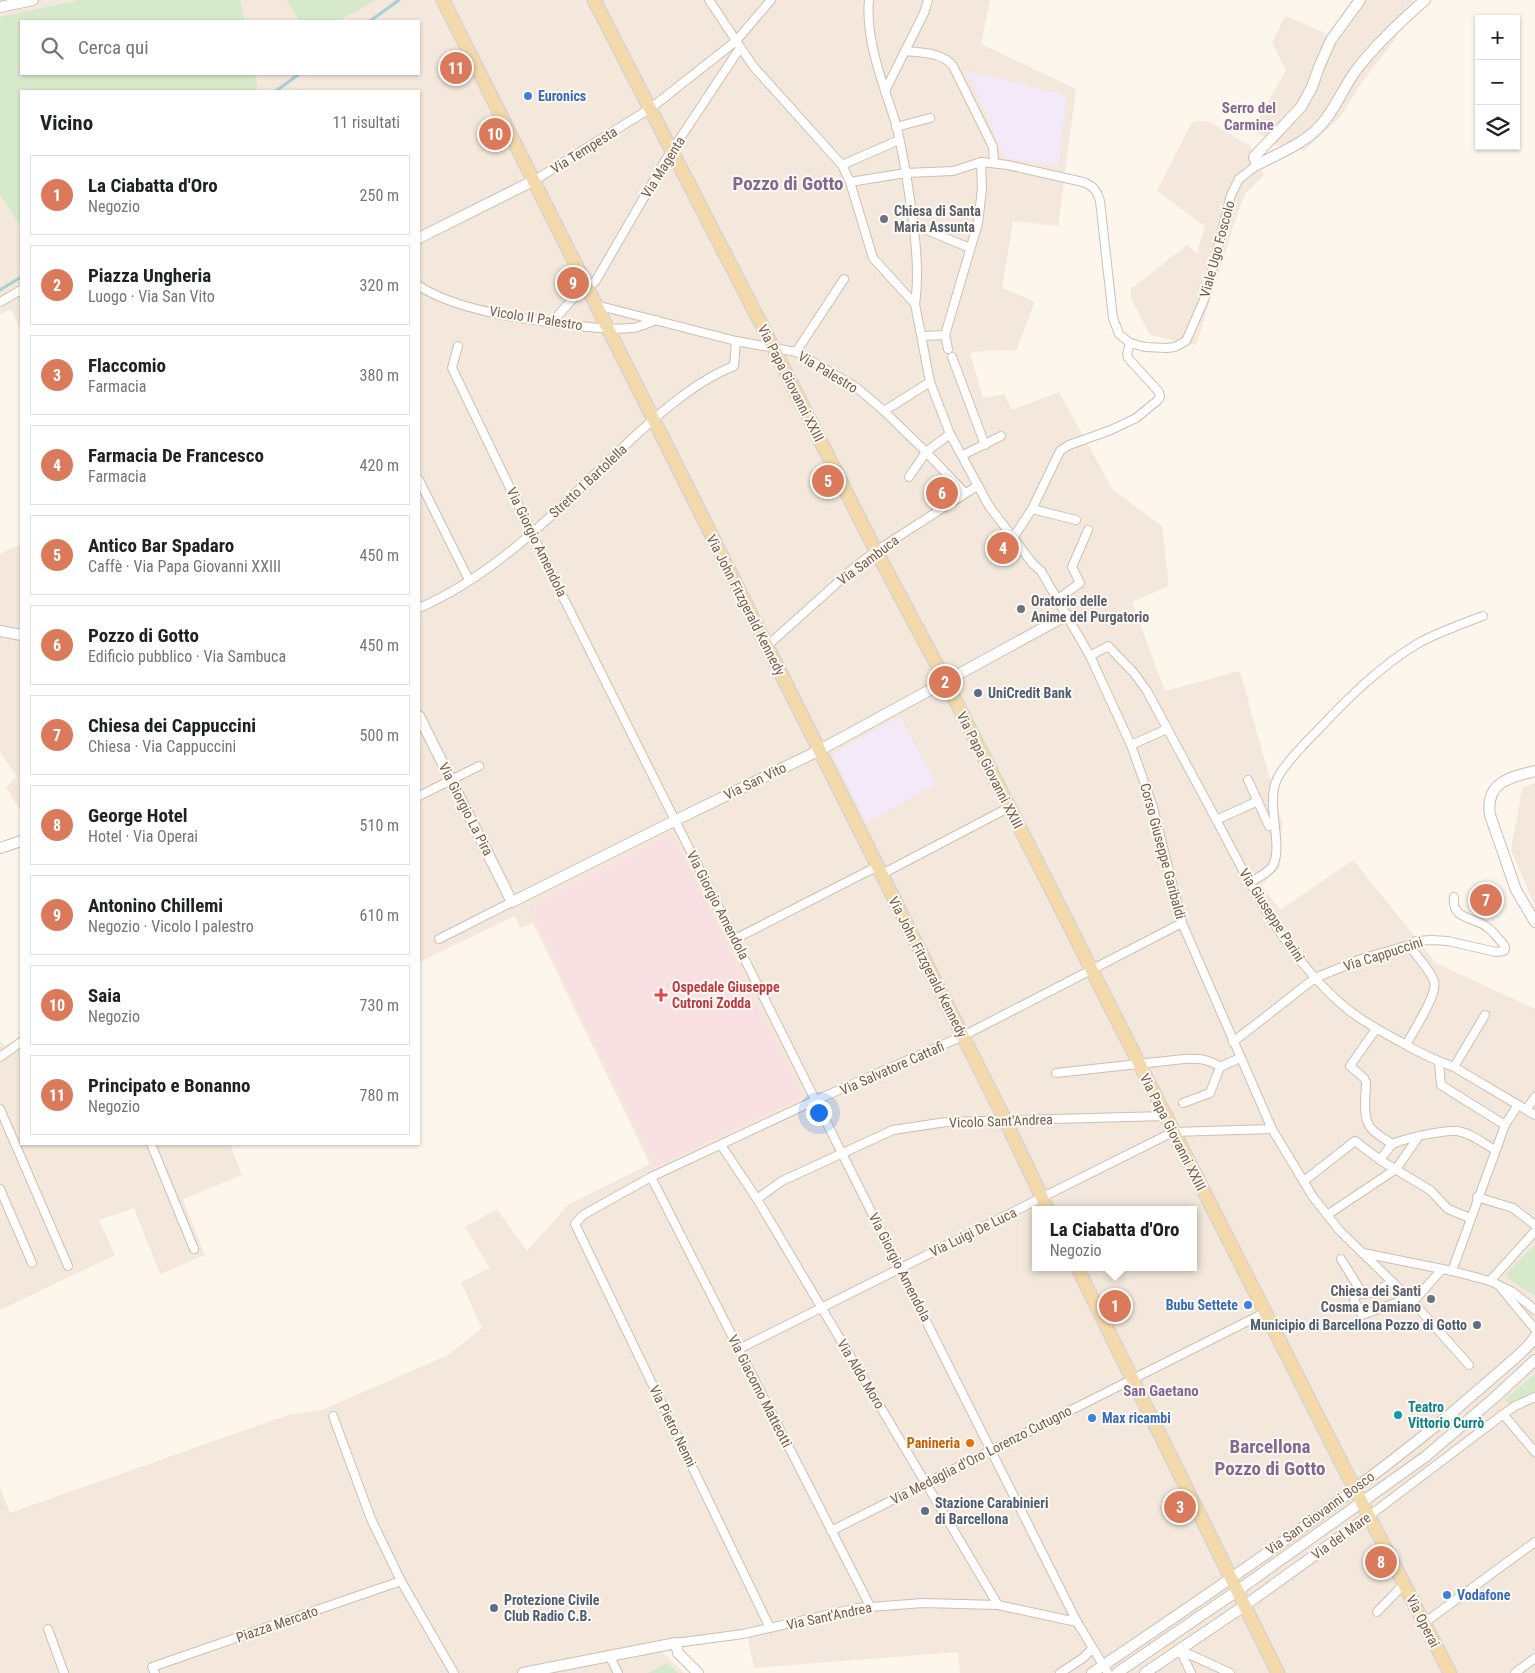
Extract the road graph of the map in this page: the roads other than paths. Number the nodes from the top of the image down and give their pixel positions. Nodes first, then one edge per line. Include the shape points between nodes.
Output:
1 (33, 0) edge
2 (443, 0) edge
3 (594, 0) edge
4 (709, 0) edge
5 (771, 0) edge
6 (869, 0) edge
7 (928, 0) edge
8 (1360, 0) edge
9 (1425, 0) edge
10 (0, 7) edge
11 (738, 44) junction
12 (905, 51) junction
13 (885, 91) junction
14 (651, 108) junction
15 (930, 118) dead end
16 (896, 127) junction
17 (899, 140) junction
18 (672, 151) junction
19 (981, 162) junction
20 (994, 163) junction
21 (842, 165) junction
22 (1257, 165) junction
23 (906, 173) junction
24 (535, 180) junction
25 (850, 182) junction
26 (914, 228) junction
27 (420, 238) edge
28 (970, 248) junction
29 (844, 279) dead end
30 (420, 287) edge
31 (587, 287) junction
32 (20, 291) edge
33 (0, 302) edge
34 (915, 304) junction
35 (596, 305) junction
36 (656, 320) junction
37 (551, 323) junction
38 (609, 330) junction
39 (922, 336) junction
40 (945, 336) junction
41 (736, 341) junction
42 (1130, 343) junction
43 (458, 346) dead end
44 (773, 347) junction
45 (948, 349) dead end
46 (796, 352) junction
47 (952, 357) dead end
48 (930, 382) junction
49 (884, 411) junction
50 (653, 419) junction
51 (950, 434) junction
52 (1001, 436) dead end
53 (984, 445) junction
54 (926, 452) junction
55 (963, 455) junction
56 (909, 477) dead end
57 (420, 482) edge
58 (977, 486) junction
59 (965, 493) junction
60 (1032, 509) junction
61 (1076, 520) dead end
62 (1088, 530) dead end
63 (532, 533) junction
64 (1013, 538) junction
65 (876, 551) junction
66 (469, 580) junction
67 (1058, 599) junction
68 (420, 608) edge
69 (1067, 615) junction
70 (1483, 616) dead end
71 (0, 632) edge
72 (20, 635) edge
73 (767, 646) junction
74 (1090, 656) junction
75 (946, 682) junction
76 (420, 718) edge
77 (1167, 729) junction
78 (1131, 744) junction
79 (820, 750) junction
80 (479, 766) dead end
81 (1535, 771) edge
82 (451, 780) junction
83 (1248, 780) dead end
84 (420, 796) edge
85 (1258, 801) junction
86 (1008, 808) junction
87 (676, 820) junction
88 (1216, 820) junction
89 (1269, 826) dead end
90 (20, 841) edge
91 (0, 848) edge
92 (880, 870) junction
93 (1251, 882) junction
94 (1454, 897) dead end
95 (512, 902) junction
96 (1535, 922) edge
97 (1182, 923) junction
98 (438, 939) dead end
99 (735, 939) junction
100 (1408, 945) junction
101 (1090, 970) junction
102 (1316, 978) junction
103 (1485, 1015) dead end
104 (1376, 1029) junction
105 (963, 1036) junction
106 (1233, 1042) junction
107 (20, 1043) edge
108 (1406, 1045) junction
109 (0, 1056) edge
110 (1240, 1058) junction
111 (1439, 1062) junction
112 (1138, 1064) junction
113 (1454, 1066) junction
114 (1220, 1067) junction
115 (1056, 1073) dead end
116 (1535, 1097) edge
117 (816, 1100) junction
118 (1184, 1103) dead end
119 (1518, 1105) junction
120 (0, 1109) edge
121 (1526, 1110) junction
122 (1535, 1115) edge
123 (1165, 1116) junction
124 (1006, 1122) junction
125 (1505, 1125) junction
126 (1272, 1129) junction
127 (1173, 1132) junction
128 (1419, 1136) junction
129 (1392, 1144) junction
130 (152, 1145) edge
131 (722, 1145) junction
132 (1495, 1150) junction
133 (842, 1154) junction
134 (1380, 1160) junction
135 (1396, 1169) junction
136 (651, 1177) junction
137 (1304, 1182) junction
138 (0, 1189) edge
139 (1477, 1197) junction
140 (757, 1199) junction
141 (1045, 1204) edge
142 (1032, 1210) edge
143 (1328, 1215) junction
144 (1470, 1218) junction
145 (575, 1224) joint
146 (1535, 1225) edge
147 (1535, 1231) edge
148 (194, 1249) dead end
149 (1362, 1253) junction
150 (1341, 1259) dead end
151 (32, 1263) dead end
152 (68, 1266) dead end
153 (900, 1268) junction
154 (1442, 1269) junction
155 (1452, 1270) junction
156 (1079, 1271) edge
157 (1392, 1282) junction
158 (1494, 1283) junction
159 (1356, 1294) junction
160 (1411, 1300) junction
161 (821, 1308) junction
162 (1535, 1310) edge
163 (1266, 1312) junction
164 (1535, 1329) edge
165 (1535, 1337) edge
166 (739, 1349) junction
167 (1535, 1360) edge
168 (1468, 1365) dead end
169 (1132, 1379) junction
170 (1535, 1397) edge
171 (1504, 1414) junction
172 (333, 1416) dead end
173 (992, 1449) junction
174 (1535, 1452) edge
175 (926, 1482) junction
176 (1355, 1489) junction
177 (1362, 1503) junction
178 (1369, 1516) junction
179 (832, 1531) junction
180 (1535, 1542) edge
181 (1230, 1579) junction
182 (401, 1581) junction
183 (1404, 1584) junction
184 (1237, 1591) junction
185 (998, 1605) junction
186 (870, 1606) junction
187 (1244, 1606) junction
188 (1377, 1612) dead end
189 (1077, 1622) junction
190 (1424, 1623) junction
191 (770, 1628) junction
192 (48, 1629) dead end
193 (676, 1643) junction
194 (1093, 1648) junction
195 (1180, 1650) junction
196 (609, 1655) junction
197 (1535, 1658) edge
198 (1105, 1669) edge
199 (154, 1670) edge
200 (64, 1673) edge
201 (454, 1673) edge
202 (523, 1673) edge
203 (618, 1673) edge
204 (698, 1673) edge
205 (1060, 1673) edge
206 (1092, 1673) edge
207 (1116, 1673) edge
208 (1145, 1673) edge
209 (1191, 1673) edge
210 (1230, 1673) edge
211 (1278, 1673) edge
212 (1450, 1673) edge
213 (1515, 1673) edge

1 - 10 street
2 - 24 main road, Via John Fitzgerald Kennedy
3 - 14 main road, Via Papa Giovanni XXIII
4 - 11 street
5 - 11 street
6 - 13 street, Corso Giuseppe Garibaldi via 875,56
7 - 12 street
8 - 22 street via 1331,40 1301,106 1254,157
9 - 22 street, Viale Ugo Foscolo via 1358,68 1317,130
11 - 14 street, Via Tempesta
11 - 18 street, Via Magenta
11 - 21 street via 753,66
12 - 13 street
12 - 20 street via 949,60 992,147
13 - 16 street, Corso Giuseppe Garibaldi
14 - 18 main road, Via Papa Giovanni XXIII
14 - 24 street, Via Tempesta
15 - 16 street
16 - 17 street, Corso Giuseppe Garibaldi
17 - 21 street
17 - 23 street, Corso Giuseppe Garibaldi
18 - 31 street, Via Magenta via 595,282
18 - 44 main road, Via Papa Giovanni XXIII
19 - 20 street
19 - 23 street via 953,170
19 - 28 street via 980,208
20 - 42 street via 1083,182 1095,188 1100,201 1113,318 1119,334
21 - 25 street
22 - 42 street, Viale Ugo Foscolo via 1239,179 1231,195 1206,295 1186,341 1167,348
23 - 25 street
23 - 26 street, Corso Giuseppe Garibaldi
24 - 27 street, Via Tempesta
24 - 31 main road, Via John Fitzgerald Kennedy
25 - 34 street via 873,258
26 - 28 street via 920,227
26 - 34 street, Corso Giuseppe Garibaldi
28 - 40 street
29 - 46 street
30 - 37 street, Vicolo II Palestro via 467,305
31 - 35 main road, Via John Fitzgerald Kennedy
31 - 37 street, Via Magenta
32 - 33 street
34 - 39 street, Corso Giuseppe Garibaldi
35 - 36 street, Via Palestro
35 - 38 main road, Via John Fitzgerald Kennedy
36 - 38 street, Vicolo II Palestro via 633,328
36 - 41 street, Via Palestro
37 - 38 street, Vicolo II Palestro
38 - 50 main road, Via John Fitzgerald Kennedy
39 - 40 street
39 - 48 street, Corso Giuseppe Garibaldi
40 - 45 street
41 - 44 street, Via Palestro
41 - 50 street, Stretto I Bartolella via 734,366 707,380
42 - 60 street via 1128,358 1160,397 1136,418 1064,447 1057,455
43 - 63 street, Via Giorgio Amendola via 452,368
44 - 46 street, Via Palestro
44 - 65 main road, Via Papa Giovanni XXIII
46 - 49 street, Via Palestro via 856,387
47 - 53 street
48 - 49 street
48 - 51 street, Corso Giuseppe Garibaldi
49 - 54 street, Via Palestro
50 - 63 street, Stretto I Bartolella
50 - 73 main road, Via John Fitzgerald Kennedy
51 - 54 street
51 - 55 street, Corso Giuseppe Garibaldi
52 - 53 street
53 - 55 street
54 - 56 street
54 - 59 street, Via Palestro
55 - 58 street, Corso Giuseppe Garibaldi
57 - 66 street
58 - 59 street, Via Sambuca
58 - 64 street, Corso Giuseppe Garibaldi
59 - 65 street, Via Sambuca
60 - 61 street
60 - 64 street
62 - 67 street via 1072,568 1080,583
63 - 66 street, Stretto I Bartolella
63 - 87 street, Via Giorgio Amendola
64 - 67 street, Corso Giuseppe Garibaldi via 1041,571
65 - 73 street, Via Sambuca
65 - 75 main road, Via Papa Giovanni XXIII
66 - 68 street, Stretto I Bartolella
67 - 69 street, Corso Giuseppe Garibaldi
69 - 74 street, Corso Giuseppe Garibaldi
69 - 75 street, Via San Vito
70 - 93 street via 1419,643 1391,661 1343,703 1300,749 1278,777 1274,793 1274,862 1269,870
71 - 72 street
73 - 79 main road, Via John Fitzgerald Kennedy
74 - 77 street, Via Giuseppe Parini via 1108,646 1134,673
74 - 78 street, Corso Giuseppe Garibaldi
75 - 79 street, Via San Vito
75 - 86 main road, Via Papa Giovanni XXIII
76 - 82 street, Via Giorgio La Pira
77 - 78 street
77 - 88 street, Via Giuseppe Parini
78 - 97 street, Corso Giuseppe Garibaldi via 1153,807
79 - 87 street, Via San Vito
79 - 92 main road, Via John Fitzgerald Kennedy
80 - 82 street
81 - 96 street via 1497,786 1491,792 1489,807 1516,890
82 - 84 street
82 - 95 street, Via Giorgio La Pira
83 - 85 street
85 - 88 street
85 - 89 street
86 - 92 street
86 - 101 main road, Via Papa Giovanni XXIII
87 - 95 street, Via San Vito
87 - 99 street, Via Giorgio Amendola
88 - 93 street, Via Giuseppe Parini
90 - 91 street
92 - 99 street
92 - 105 main road, Via John Fitzgerald Kennedy
93 - 102 street, Via Giuseppe Parini via 1277,927
94 - 100 street, Via Cappuccini via 1458,912 1486,926 1504,945 1504,951 1438,939
95 - 98 street, Via San Vito
97 - 101 street, Via Salvatore Cattafi
97 - 106 street, Corso Giuseppe Garibaldi
99 - 117 street, Via Giorgio Amendola
100 - 102 street, Via Cappuccini via 1364,958
100 - 108 street via 1433,979 1435,987
101 - 105 street, Via Salvatore Cattafi
101 - 112 main road, Via Papa Giovanni XXIII
102 - 104 street, Via Giuseppe Parini via 1350,1011
102 - 106 street, Via Cappuccini
103 - 113 street
104 - 108 street, Via Giuseppe Parini
104 - 129 street via 1350,1066 1366,1082 1366,1112 1371,1128
105 - 117 street, Via Salvatore Cattafi
105 - 124 main road, Via John Fitzgerald Kennedy
106 - 110 street, Corso Giuseppe Garibaldi
107 - 109 street
108 - 111 street, Via Giuseppe Parini
110 - 114 street
110 - 126 street, Corso Giuseppe Garibaldi
111 - 113 street, Via Giuseppe Parini
111 - 125 street via 1441,1085
112 - 114 street via 1196,1058 1212,1061
112 - 115 street
112 - 123 main road, Via Papa Giovanni XXIII
113 - 119 street, Via Giuseppe Parini
114 - 118 street via 1210,1093
116 - 121 street
117 - 131 street, Via Salvatore Cattafi
117 - 133 street, Via Giorgio Amendola
119 - 121 street, Via Giuseppe Parini
119 - 125 street
120 - 152 street
121 - 122 street, Via Giuseppe Parini
123 - 124 street, Vicolo Sant'Andrea
123 - 127 main road, Via Papa Giovanni XXIII
124 - 133 street, Vicolo Sant'Andrea via 946,1122 893,1130
124 - 141 main road, Via John Fitzgerald Kennedy
125 - 132 street
126 - 127 street, Via Luigi De Luca
126 - 137 street, Corso Giuseppe Garibaldi
127 - 141 street, Via Luigi De Luca
127 - 163 main road, Via Papa Giovanni XXIII
128 - 129 street
128 - 132 street via 1456,1131 1472,1136
128 - 135 street
129 - 134 street
130 - 148 street
131 - 136 street, Via Salvatore Cattafi
131 - 140 street, Via Aldo Moro
132 - 139 street
133 - 140 street, Vicolo Sant'Andrea via 782,1181
133 - 153 street, Via Giorgio Amendola
134 - 135 street
134 - 137 street via 1355,1141
135 - 143 street
135 - 144 street via 1430,1190 1448,1209
136 - 145 street, Via Salvatore Cattafi via 583,1216
136 - 166 street, Via Giacomo Matteotti
137 - 143 street, Corso Giuseppe Garibaldi
138 - 151 street
139 - 144 street
139 - 146 street via 1513,1208
140 - 161 street, Via Aldo Moro
142 - 153 street, Via Luigi De Luca
143 - 149 street, Corso Giuseppe Garibaldi
144 - 155 street
145 - 191 street, Via Pietro Nenni
147 - 158 street
149 - 154 street
149 - 157 street, Corso Giuseppe Garibaldi
150 - 159 street via 1359,1288
153 - 161 street, Via Luigi De Luca
153 - 173 street, Via Giorgio Amendola
154 - 155 street
154 - 160 street
155 - 158 street
156 - 169 main road
157 - 159 street via 1373,1293
157 - 160 street, Corso Giuseppe Garibaldi
158 - 162 street via 1513,1292
158 - 164 street
159 - 160 street via 1354,1300 1362,1315
160 - 168 street, Corso Giuseppe Garibaldi
161 - 166 street, Via Luigi De Luca
161 - 175 street, Via Aldo Moro
163 - 169 street, Via Medaglia d'Oro Lorenzo Cutugno
163 - 176 main road, Via Papa Giovanni XXIII
165 - 176 street, Via San Giovanni Bosco via 1484,1385
166 - 179 street, Via Giacomo Matteotti
167 - 177 street, Via San Giovanni Bosco via 1424,1457
169 - 173 street, Via Medaglia d'Oro Lorenzo Cutugno
169 - 181 main road
170 - 171 street, Via del Mare
171 - 174 street
171 - 178 street, Via del Mare
172 - 182 street via 371,1519
173 - 175 street, Via Medaglia d'Oro Lorenzo Cutugno
173 - 189 street, Via Giorgio Amendola
175 - 179 street, Via Medaglia d'Oro Lorenzo Cutugno
175 - 185 street, Via Aldo Moro
176 - 177 main road, Via Papa Giovanni XXIII
176 - 181 street, Via San Giovanni Bosco
177 - 178 main road, Via Operai
177 - 184 street, Via San Giovanni Bosco
178 - 183 main road, Via Operai
178 - 187 street, Via del Mare
179 - 186 street, Via Giacomo Matteotti
180 - 190 street
181 - 184 main road
181 - 198 street, Via San Giovanni Bosco
182 - 199 street, Piazza Mercato
182 - 201 street
183 - 188 street
183 - 190 main road, Via Operai
184 - 187 main road
184 - 207 street, Via San Giovanni Bosco
185 - 186 street, Via Sant'Andrea via 923,1603
185 - 189 street, Via Sant'Andrea
186 - 191 street, Via Sant'Andrea
187 - 195 street, Via del Mare
187 - 211 main road
189 - 194 street
190 - 212 main road, Via Operai
191 - 193 street, Via Sant'Andrea
192 - 200 street
193 - 196 street, Via Sant'Andrea
193 - 204 street via 678,1653
194 - 198 street
194 - 205 street
195 - 208 street, Via del Mare
195 - 209 street
195 - 210 street
196 - 202 street, Via Sant'Andrea
196 - 203 street
197 - 213 street
198 - 206 street, Via San Giovanni Bosco

